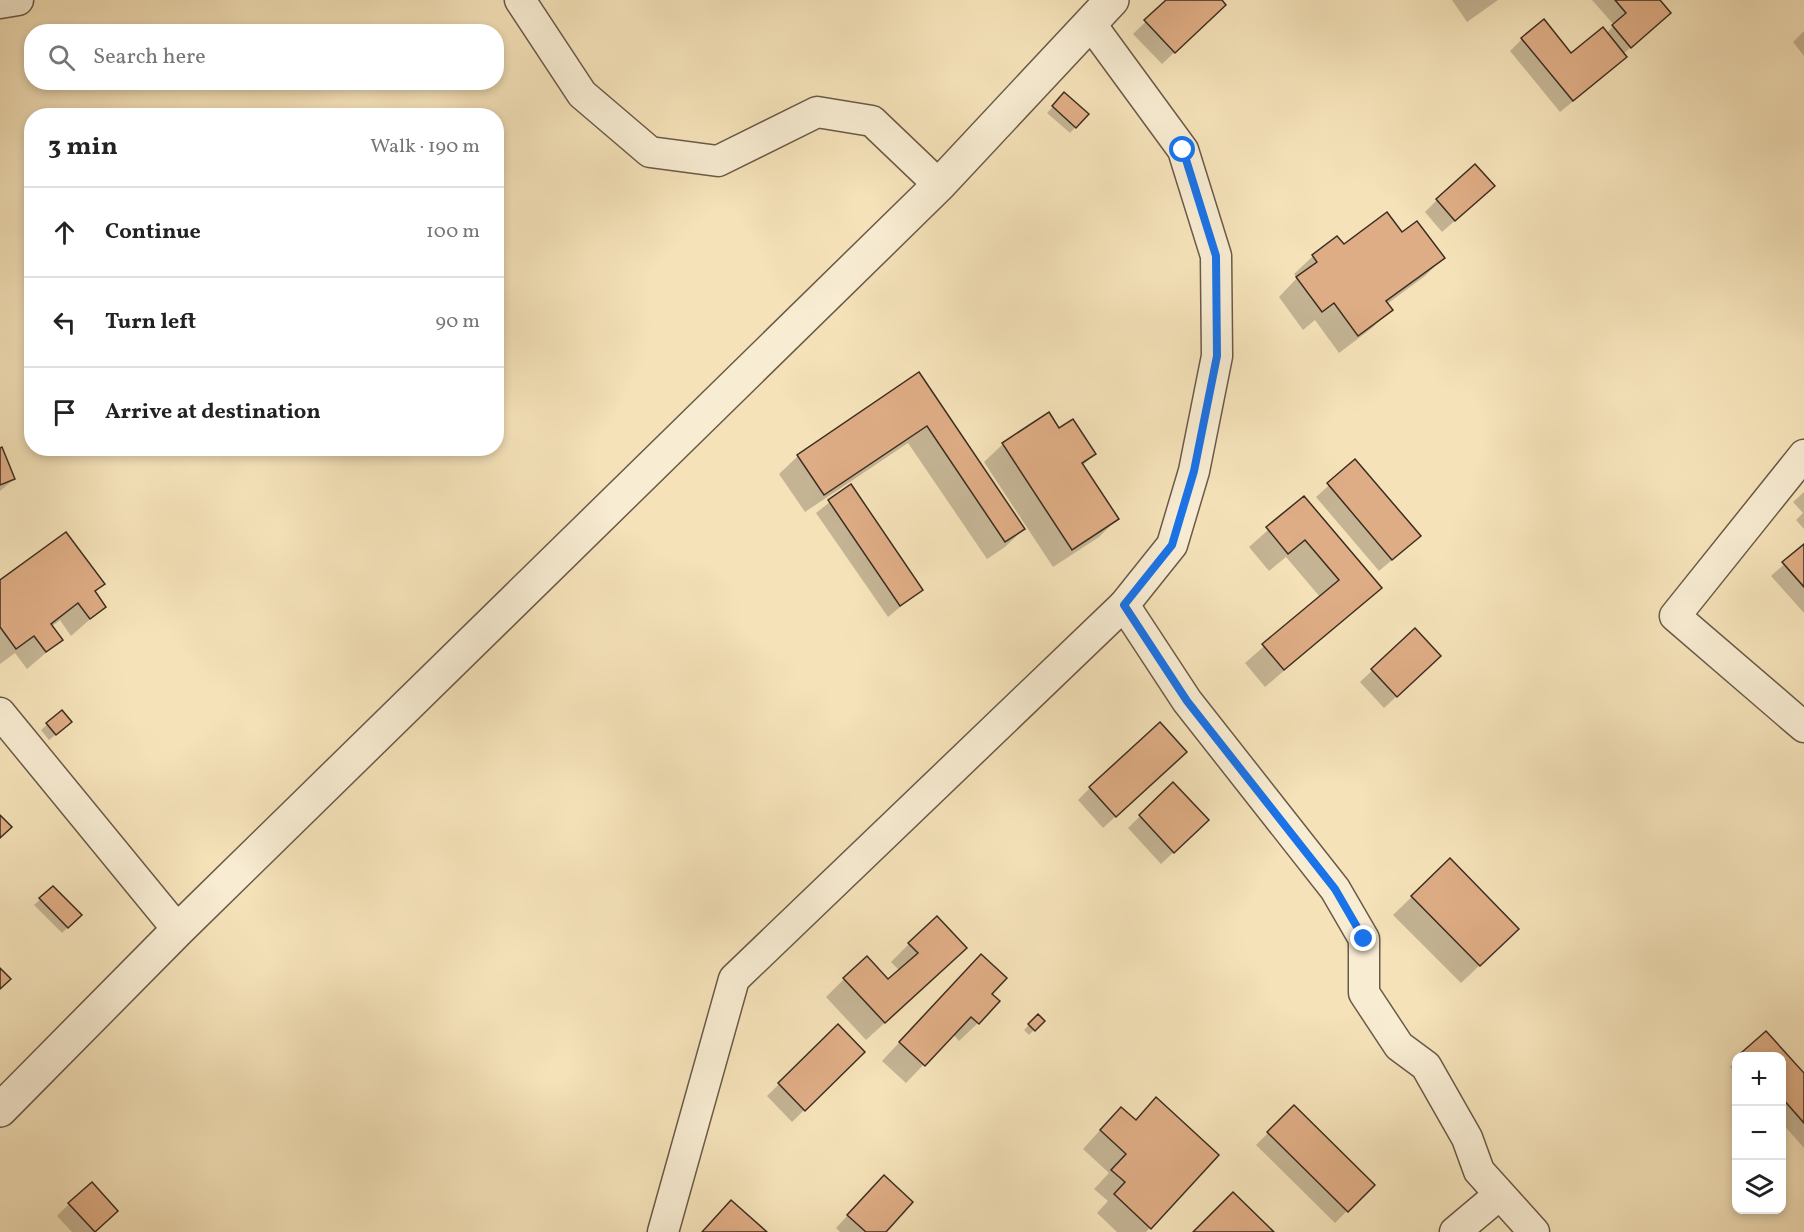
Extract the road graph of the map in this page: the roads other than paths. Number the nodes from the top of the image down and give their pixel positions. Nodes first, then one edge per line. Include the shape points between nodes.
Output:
1 (18, 0) edge
2 (520, 0) edge
3 (1112, 0) edge
4 (0, 3) edge
5 (1090, 23) junction
6 (939, 185) junction
7 (1804, 455) edge
8 (1124, 605) junction
9 (0, 713) edge
10 (1804, 727) edge
11 (178, 930) junction
12 (0, 1110) edge
13 (1499, 1195) junction
14 (663, 1232) edge
15 (1455, 1232) edge
16 (1534, 1232) edge

1 - 4 street
2 - 6 street via 582,94 650,152 718,161 817,112 872,121
3 - 5 street
5 - 6 street
5 - 8 street via 1183,150 1216,256 1217,356 1194,471 1172,545
6 - 11 street
7 - 10 street via 1675,616
8 - 13 street via 1187,701 1335,889 1364,939 1364,993 1400,1046 1426,1066 1467,1138 1479,1171
8 - 14 street via 734,979
9 - 11 street
11 - 12 street
13 - 15 street
13 - 16 street

